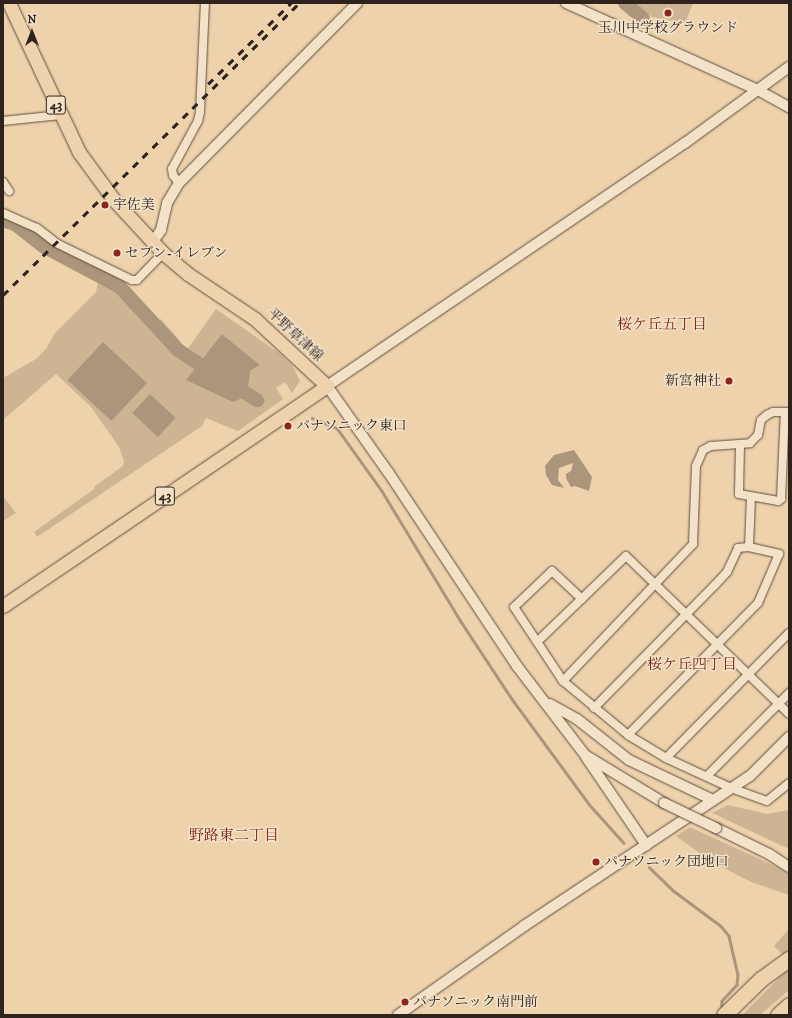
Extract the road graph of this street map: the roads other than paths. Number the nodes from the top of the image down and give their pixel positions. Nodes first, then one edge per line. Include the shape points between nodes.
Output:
1 (9, 3) edge
2 (205, 3) edge
3 (357, 3) edge
4 (566, 3) edge
5 (789, 67) edge
6 (756, 89) junction
7 (789, 107) edge
8 (61, 115) junction
9 (3, 121) edge
10 (3, 182) edge
11 (179, 184) junction
12 (9, 191) dead end
13 (3, 213) edge
14 (152, 243) junction
15 (162, 253) junction
16 (327, 386) junction
17 (787, 412) edge
18 (740, 445) junction
19 (751, 497) junction
20 (749, 547) junction
21 (656, 584) junction
22 (582, 599) junction
23 (3, 606) edge
24 (687, 614) junction
25 (789, 633) edge
26 (538, 641) junction
27 (716, 645) junction
28 (747, 675) junction
29 (563, 681) junction
30 (789, 693) edge
31 (544, 701) junction
32 (777, 705) junction
33 (594, 708) junction
34 (789, 714) edge
35 (628, 735) junction
36 (789, 738) edge
37 (585, 755) junction
38 (666, 758) junction
39 (707, 776) junction
40 (789, 783) edge
41 (731, 788) junction
42 (713, 800) junction
43 (646, 845) junction
44 (789, 867) edge
45 (788, 959) edge
46 (789, 1005) edge
47 (398, 1015) edge
48 (724, 1015) edge
49 (778, 1015) edge

1 - 8 main road, 平野草津線 / 43
2 - 11 street via 200,112 198,121 172,169
3 - 11 street
4 - 6 street
5 - 6 street
6 - 7 street
6 - 16 street via 685,143
8 - 9 street
8 - 14 main road, 平野草津線 / 43 via 92,171
10 - 12 street
11 - 14 street via 167,203 162,230
13 - 15 street via 38,228 56,243 132,280 137,280
14 - 15 main road, 平野草津線 / 43
15 - 16 main road, 平野草津線 / 43 via 188,274 255,319
16 - 23 main road, 43
16 - 31 street via 388,472 517,666
17 - 18 street via 766,414 760,420 755,440
17 - 19 street via 781,499 778,501
18 - 19 street via 739,494
18 - 21 street via 723,444 703,450 696,466 693,544
19 - 20 street
20 - 24 street via 738,548 727,572
20 - 27 street via 779,554 778,560 758,603
21 - 22 street via 626,556
21 - 24 street
21 - 29 street
22 - 26 street
22 - 26 street via 555,572 549,572 514,607
24 - 27 street
24 - 33 street
25 - 28 street
26 - 29 street
27 - 28 street
27 - 35 street
28 - 32 street
28 - 38 street
29 - 33 street
30 - 32 street
31 - 37 street
31 - 42 street via 577,719 630,760
32 - 34 street
32 - 39 street
33 - 35 street
35 - 38 street
36 - 41 street via 750,776
37 - 43 street
37 - 44 street, bridge via 664,803 769,854
38 - 39 street
39 - 41 street
40 - 41 street via 767,801
41 - 42 street
42 - 43 street
43 - 47 street via 524,926
45 - 48 highway via 762,979
46 - 49 highway

